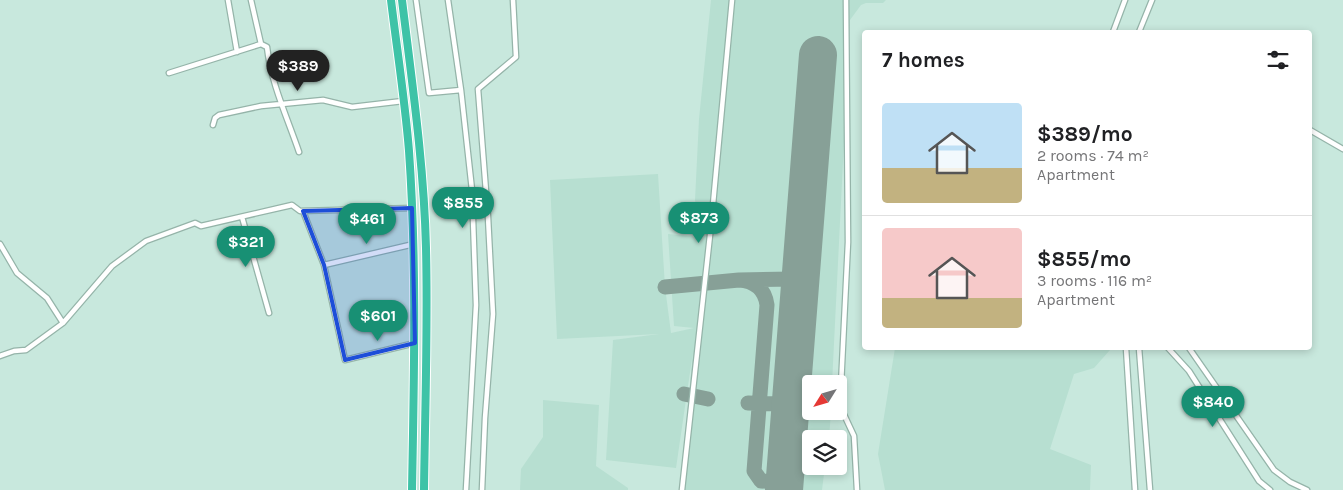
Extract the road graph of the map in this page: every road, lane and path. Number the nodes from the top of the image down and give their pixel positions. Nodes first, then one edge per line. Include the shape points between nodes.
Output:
1 (228, 0) edge
2 (251, 0) edge
3 (391, 0) edge
4 (402, 0) edge
5 (416, 0) edge
6 (448, 0) edge
7 (512, 0) edge
8 (732, 0) edge
9 (846, 0) edge
10 (1125, 0) edge
11 (1152, 0) edge
12 (1113, 30) edge
13 (1140, 30) edge
14 (262, 44) junction
15 (237, 52) junction
16 (169, 73) dead end
17 (460, 90) junction
18 (403, 100) junction
19 (282, 104) junction
20 (213, 125) dead end
21 (1312, 131) edge
22 (1343, 149) edge
23 (299, 152) dead end
24 (412, 208) junction
25 (303, 211) junction
26 (242, 218) junction
27 (0, 244) edge
28 (414, 244) junction
29 (324, 266) junction
30 (269, 313) dead end
31 (64, 323) junction
32 (415, 343) junction
33 (1126, 350) edge
34 (1139, 350) edge
35 (1170, 350) edge
36 (1190, 350) edge
37 (0, 356) edge
38 (412, 490) edge
39 (424, 490) edge
40 (466, 490) edge
41 (482, 490) edge
42 (682, 490) edge
43 (857, 490) edge
44 (1136, 490) edge
45 (1150, 490) edge
46 (1270, 490) edge
47 (1307, 490) edge

1 - 15 street
2 - 14 street
3 - 18 highway
4 - 39 highway via 420,149 426,247
5 - 17 street via 429,93
6 - 17 street
7 - 41 street via 516,57 478,89 493,314
8 - 42 street
9 - 43 street via 848,242 840,406 854,436
10 - 12 street
11 - 13 street
14 - 15 street
14 - 19 street via 268,47 271,70
15 - 16 street
17 - 40 street via 472,190 476,305
18 - 19 street via 352,107 323,100
18 - 24 highway
19 - 20 street via 219,115
19 - 23 street
21 - 22 street
24 - 25 street
24 - 28 highway
25 - 26 street via 292,205
25 - 29 street
26 - 30 street
26 - 31 street via 201,226 190,224 146,242 112,266
27 - 31 street via 18,272 47,298
28 - 29 street
28 - 32 highway
29 - 32 street via 345,360
31 - 37 street via 26,350
32 - 38 highway
33 - 44 street
34 - 45 street
35 - 46 street via 1189,371 1259,481
36 - 47 street via 1274,470

